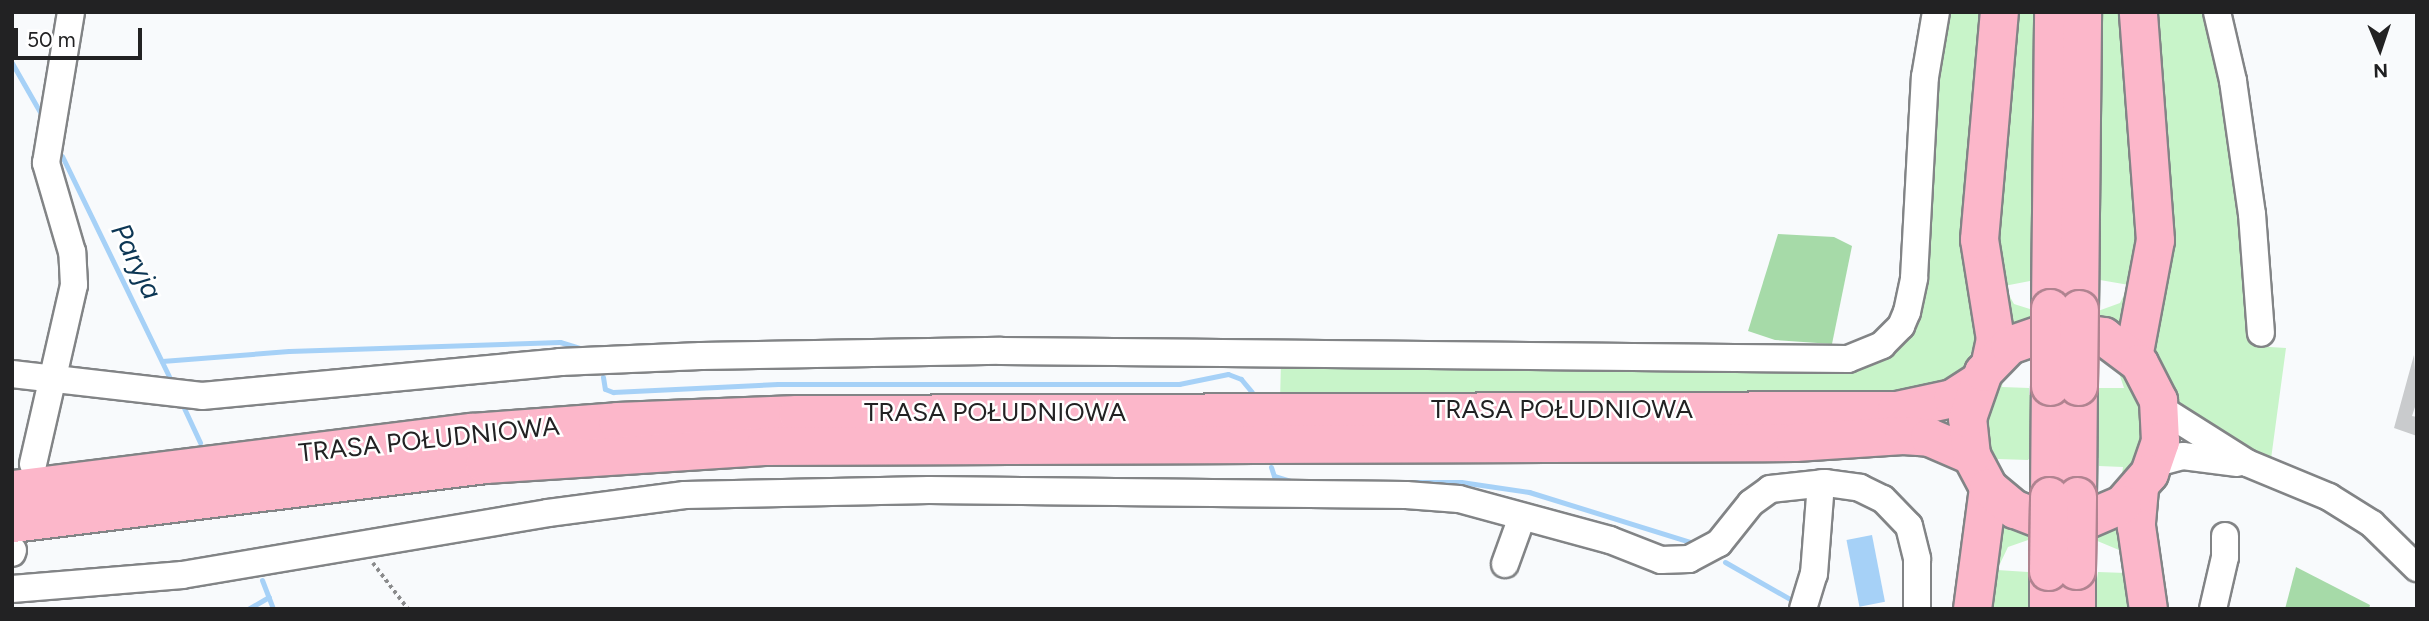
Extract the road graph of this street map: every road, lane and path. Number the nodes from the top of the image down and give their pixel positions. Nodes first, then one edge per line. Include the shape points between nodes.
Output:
1 (71, 12) edge
2 (1936, 12) edge
3 (2000, 12) edge
4 (2053, 12) edge
5 (2082, 12) edge
6 (2138, 12) edge
7 (2217, 12) edge
8 (2064, 309) junction
9 (2261, 333) dead end
10 (2133, 357) junction
11 (1983, 372) junction
12 (12, 374) edge
13 (53, 377) junction
14 (2160, 408) junction
15 (1971, 455) junction
16 (2247, 463) junction
17 (22, 476) edge
18 (2146, 476) junction
19 (1821, 483) junction
20 (1988, 487) junction
21 (1522, 517) junction
22 (12, 523) edge
23 (2225, 536) dead end
24 (366, 542) junction
25 (1505, 564) dead end
26 (2417, 568) edge
27 (2062, 571) junction
28 (12, 589) edge
29 (408, 609) edge
30 (1803, 609) edge
31 (1917, 609) edge
32 (1972, 609) edge
33 (2048, 609) edge
34 (2076, 609) edge
35 (2148, 609) edge
36 (2213, 609) edge

1 - 13 street via 46,163 74,269 70,314
2 - 13 street via 1925,76 1914,278 1901,326 1882,345 1848,359 1000,351 701,356 560,362 202,396
3 - 11 highway via 1979,239 1995,340
4 - 8 highway
5 - 8 highway
6 - 10 highway via 2155,240
7 - 9 street via 2252,214
8 - 27 highway, bridge
10 - 11 highway via 2103,336 2054,328 2019,339
10 - 14 highway via 2152,384
11 - 15 highway via 1967,418
11 - 17 highway, TRASA POŁUDNIOWA via 1945,400 1896,410 797,414 472,432
12 - 13 street
13 - 17 street
14 - 16 street
14 - 18 highway via 2160,441
15 - 20 highway
15 - 22 highway, TRASA POŁUDNIOWA via 1938,440 1903,435 1795,442 764,446 484,464
16 - 18 street via 2183,456
16 - 26 street via 2329,497 2372,524
18 - 20 highway via 2102,515 2069,523 2024,514
18 - 35 highway via 2136,526
19 - 21 street via 1770,489 1751,503 1719,543 1689,559 1661,560 1610,540
19 - 30 street via 1814,573
19 - 31 street via 1860,488 1894,506 1914,541
20 - 32 highway
21 - 24 street via 1459,499 1406,495 929,490 698,494
21 - 25 street
23 - 36 street
24 - 28 street via 182,575
24 - 29 path via 373,563
27 - 33 highway
27 - 34 highway

